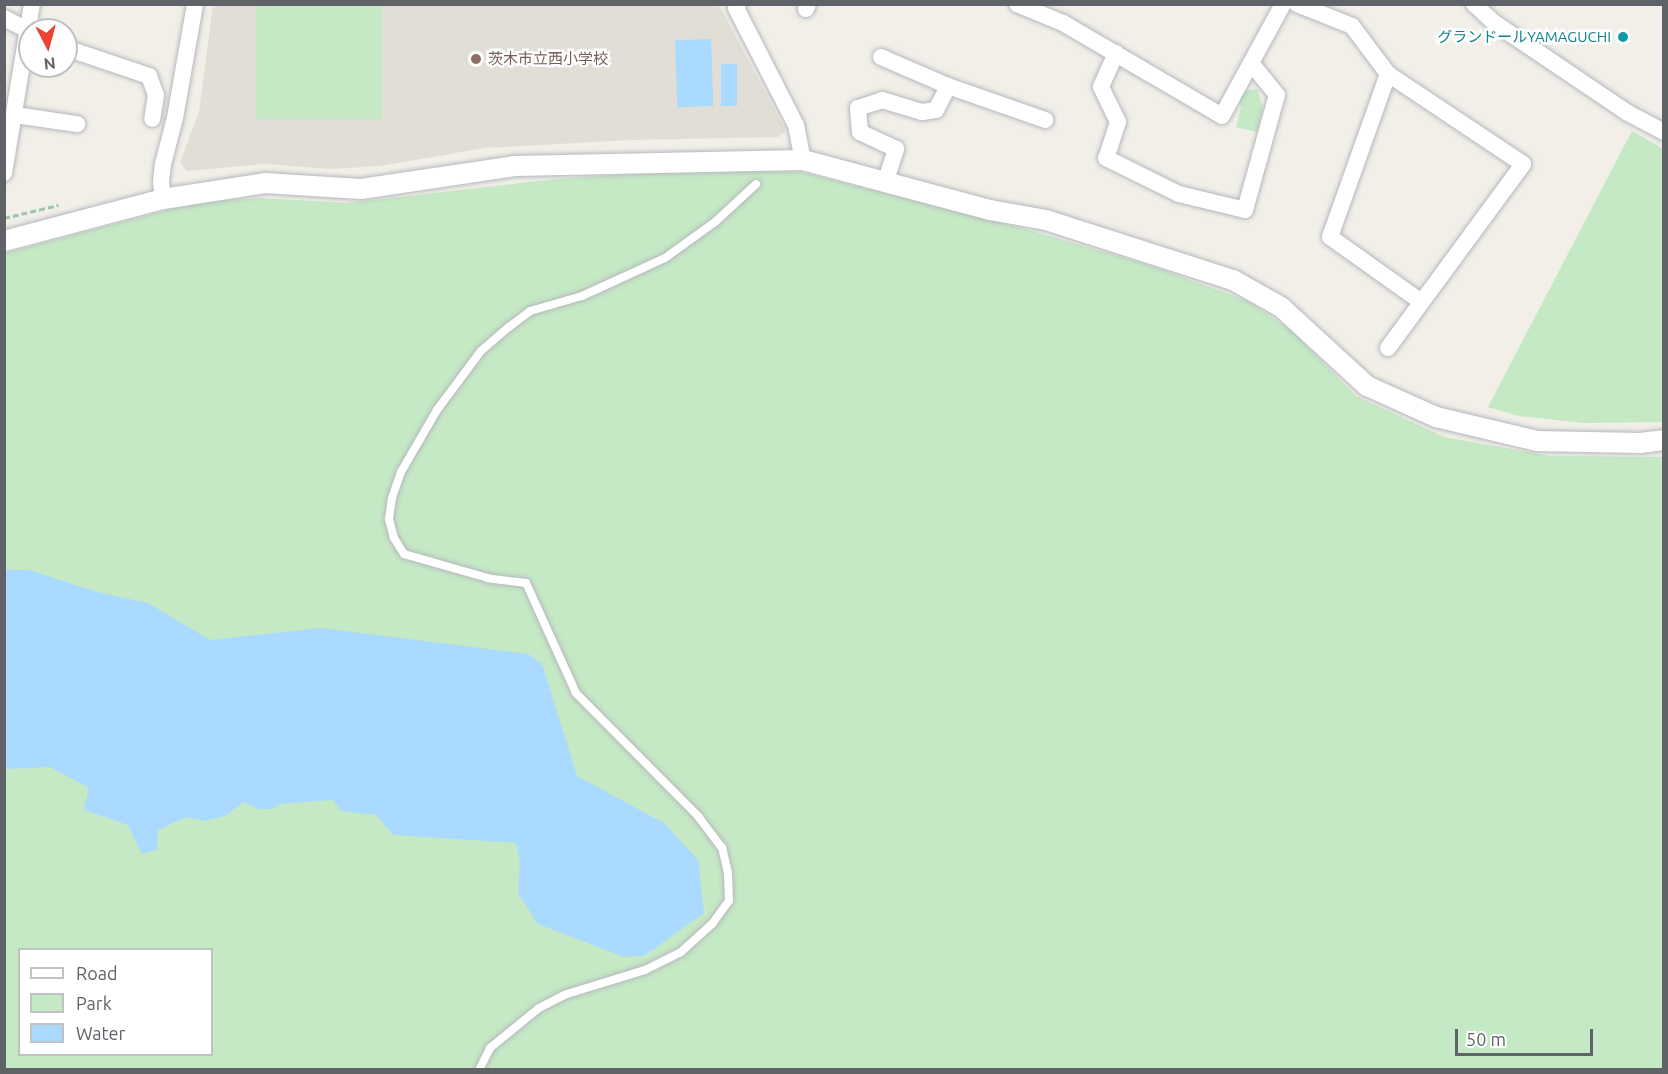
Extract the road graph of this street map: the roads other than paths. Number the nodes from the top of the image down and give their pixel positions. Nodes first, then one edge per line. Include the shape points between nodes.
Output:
1 (195, 4) edge
2 (738, 4) edge
3 (1017, 4) edge
4 (1283, 4) edge
5 (1297, 4) edge
6 (1474, 4) edge
7 (4, 18) edge
8 (18, 25) edge
9 (78, 52) edge
10 (1116, 53) junction
11 (881, 57) dead end
12 (1252, 64) junction
13 (1388, 74) junction
14 (21, 78) edge
15 (948, 86) junction
16 (15, 115) junction
17 (152, 119) dead end
18 (1045, 120) dead end
19 (77, 124) dead end
20 (1664, 132) edge
21 (803, 160) junction
22 (4, 174) edge
23 (886, 180) junction
24 (756, 184) dead end
25 (163, 199) junction
26 (4, 241) edge
27 (1420, 301) junction
28 (1388, 348) dead end
29 (1664, 440) edge
30 (479, 1070) edge

1 - 25 street via 163,164
2 - 21 street via 736,8 796,125
3 - 10 street via 1063,23
4 - 12 street
5 - 13 street via 1352,26
6 - 20 street via 1493,22 1628,113
7 - 8 street
9 - 17 street via 148,76 156,95
10 - 12 street via 1222,116
10 - 12 street via 1101,87 1118,122 1106,158 1179,194 1245,210 1277,95
11 - 15 street
13 - 27 street via 1330,237
13 - 27 street via 1523,164
14 - 16 street
15 - 18 street
15 - 23 street via 936,110 922,112 882,100 858,108 860,132 896,149
16 - 19 street
16 - 22 street
21 - 23 street
21 - 25 street via 514,166 361,189 265,183
23 - 29 street via 990,210 1046,220 1233,280 1281,307 1367,386 1436,417 1537,441
24 - 30 lane via 715,222 665,258 582,296 530,311 481,351 437,410 401,472 392,498 389,519 404,554 488,578 526,583 576,693 699,817 722,848 728,873 729,901 712,924 681,952 645,970 567,994 539,1008 490,1048
25 - 26 street
27 - 28 street

